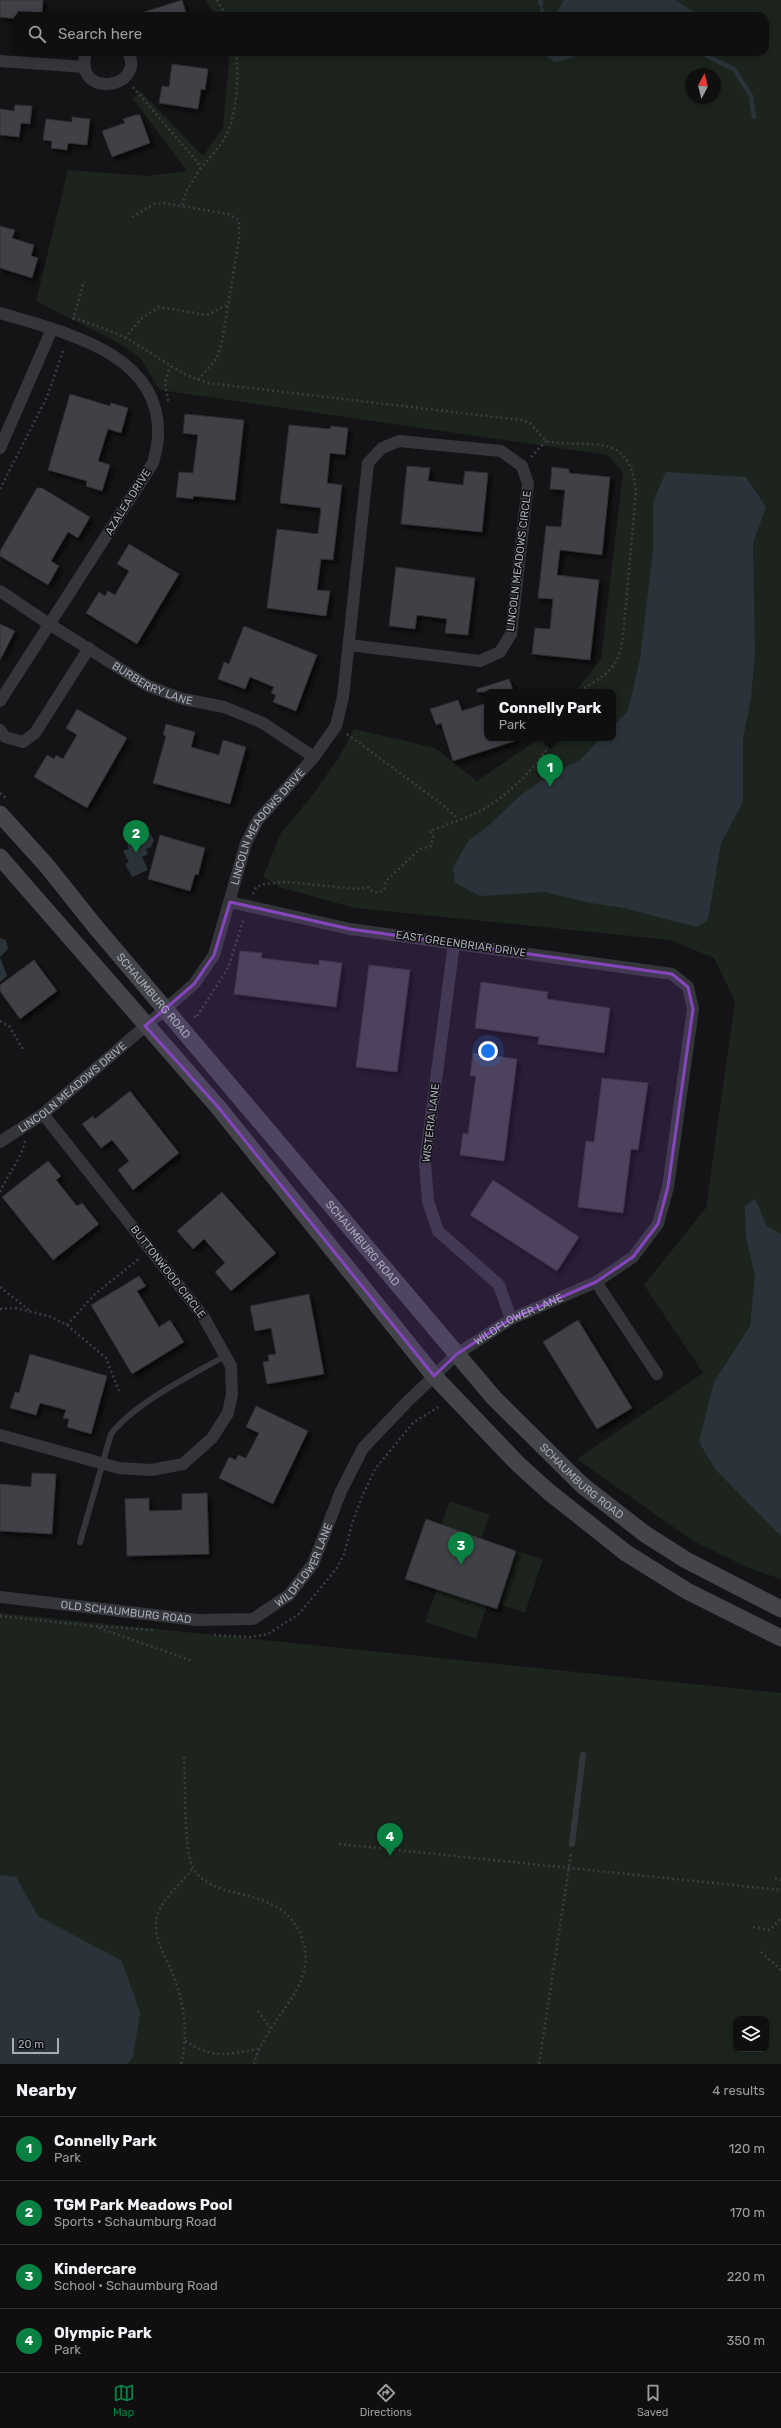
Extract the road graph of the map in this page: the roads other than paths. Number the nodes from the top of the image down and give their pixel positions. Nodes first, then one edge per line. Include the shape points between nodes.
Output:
1 (85, 56) edge
2 (129, 56) edge
3 (0, 60) edge
4 (84, 67) junction
5 (0, 313) edge
6 (52, 329) junction
7 (0, 448) edge
8 (522, 466) joint
9 (0, 591) edge
10 (49, 624) junction
11 (349, 645) junction
12 (89, 648) junction
13 (0, 701) edge
14 (0, 730) edge
15 (314, 758) junction
16 (0, 814) edge
17 (0, 857) edge
18 (230, 902) junction
19 (454, 944) junction
20 (688, 987) joint
21 (166, 1008) junction
22 (145, 1026) junction
23 (43, 1114) junction
24 (0, 1142) edge
25 (596, 1282) junction
26 (511, 1319) junction
27 (457, 1354) junction
28 (225, 1356) junction
29 (657, 1374) dead end
30 (434, 1376) junction
31 (0, 1435) edge
32 (101, 1463) junction
33 (80, 1542) dead end
34 (0, 1597) edge
35 (781, 1609) edge
36 (253, 1619) joint
37 (781, 1638) edge
38 (582, 1755) dead end
39 (572, 1844) road end

1 - 4 street
2 - 4 street via 131,63 125,78 112,85 98,84 87,74
3 - 4 street
5 - 6 street, AZALEA DRIVE
6 - 7 street
6 - 10 street, AZALEA DRIVE via 100,347 128,365 148,390 156,412 158,436 153,463
8 - 11 street, LINCOLN MEADOWS CIRCLE via 528,484 512,626 511,634 500,652 480,661
8 - 11 street, LINCOLN MEADOWS DRIVE via 501,451 399,441 382,448 368,463
9 - 10 street, BURBERRY LANE
10 - 12 street, BURBERRY LANE
10 - 13 street, AZALEA DRIVE
11 - 15 street, LINCOLN MEADOWS DRIVE via 343,697 336,726
12 - 14 street via 35,733 23,742 5,737
12 - 15 street, BURBERRY LANE via 148,686 183,699 224,707 262,723
15 - 18 street, LINCOLN MEADOWS DRIVE via 258,820 246,842
16 - 21 street, SCHAUMBURG ROAD
17 - 22 street
18 - 19 street, EAST GREENBRIAR DRIVE via 350,929
18 - 21 street, LINCOLN MEADOWS DRIVE via 214,955 194,984
19 - 20 street, EAST GREENBRIAR DRIVE via 672,974
19 - 26 street, WISTERIA LANE via 425,1163 428,1201 438,1231 499,1284
20 - 25 street, WILDFLOWER LANE via 693,1009 668,1187 658,1224 633,1257
21 - 22 street, LINCOLN MEADOWS DRIVE
21 - 27 street, SCHAUMBURG ROAD
22 - 23 street, LINCOLN MEADOWS DRIVE
22 - 30 street via 218,1107
23 - 24 street, LINCOLN MEADOWS DRIVE
23 - 28 street, BUTTONWOOD CIRCLE via 203,1316
25 - 26 street, WILDFLOWER LANE
25 - 29 street
26 - 27 street, WILDFLOWER LANE
27 - 30 street, WILDFLOWER LANE
27 - 35 street, SCHAUMBURG ROAD via 494,1398 582,1485 609,1507 686,1560
28 - 32 lane via 172,1387 121,1422 111,1434
28 - 32 street, BUTTONWOOD CIRCLE via 231,1366 232,1394 228,1412 212,1438 183,1464 151,1470 119,1468
30 - 36 street, WILDFLOWER LANE via 363,1448 341,1491 313,1564 289,1595
30 - 37 street via 518,1464 560,1502 626,1553 687,1591
31 - 32 street, BUTTONWOOD CIRCLE
32 - 33 lane
34 - 36 street, OLD SCHAUMBURG ROAD via 197,1620
38 - 39 lane

